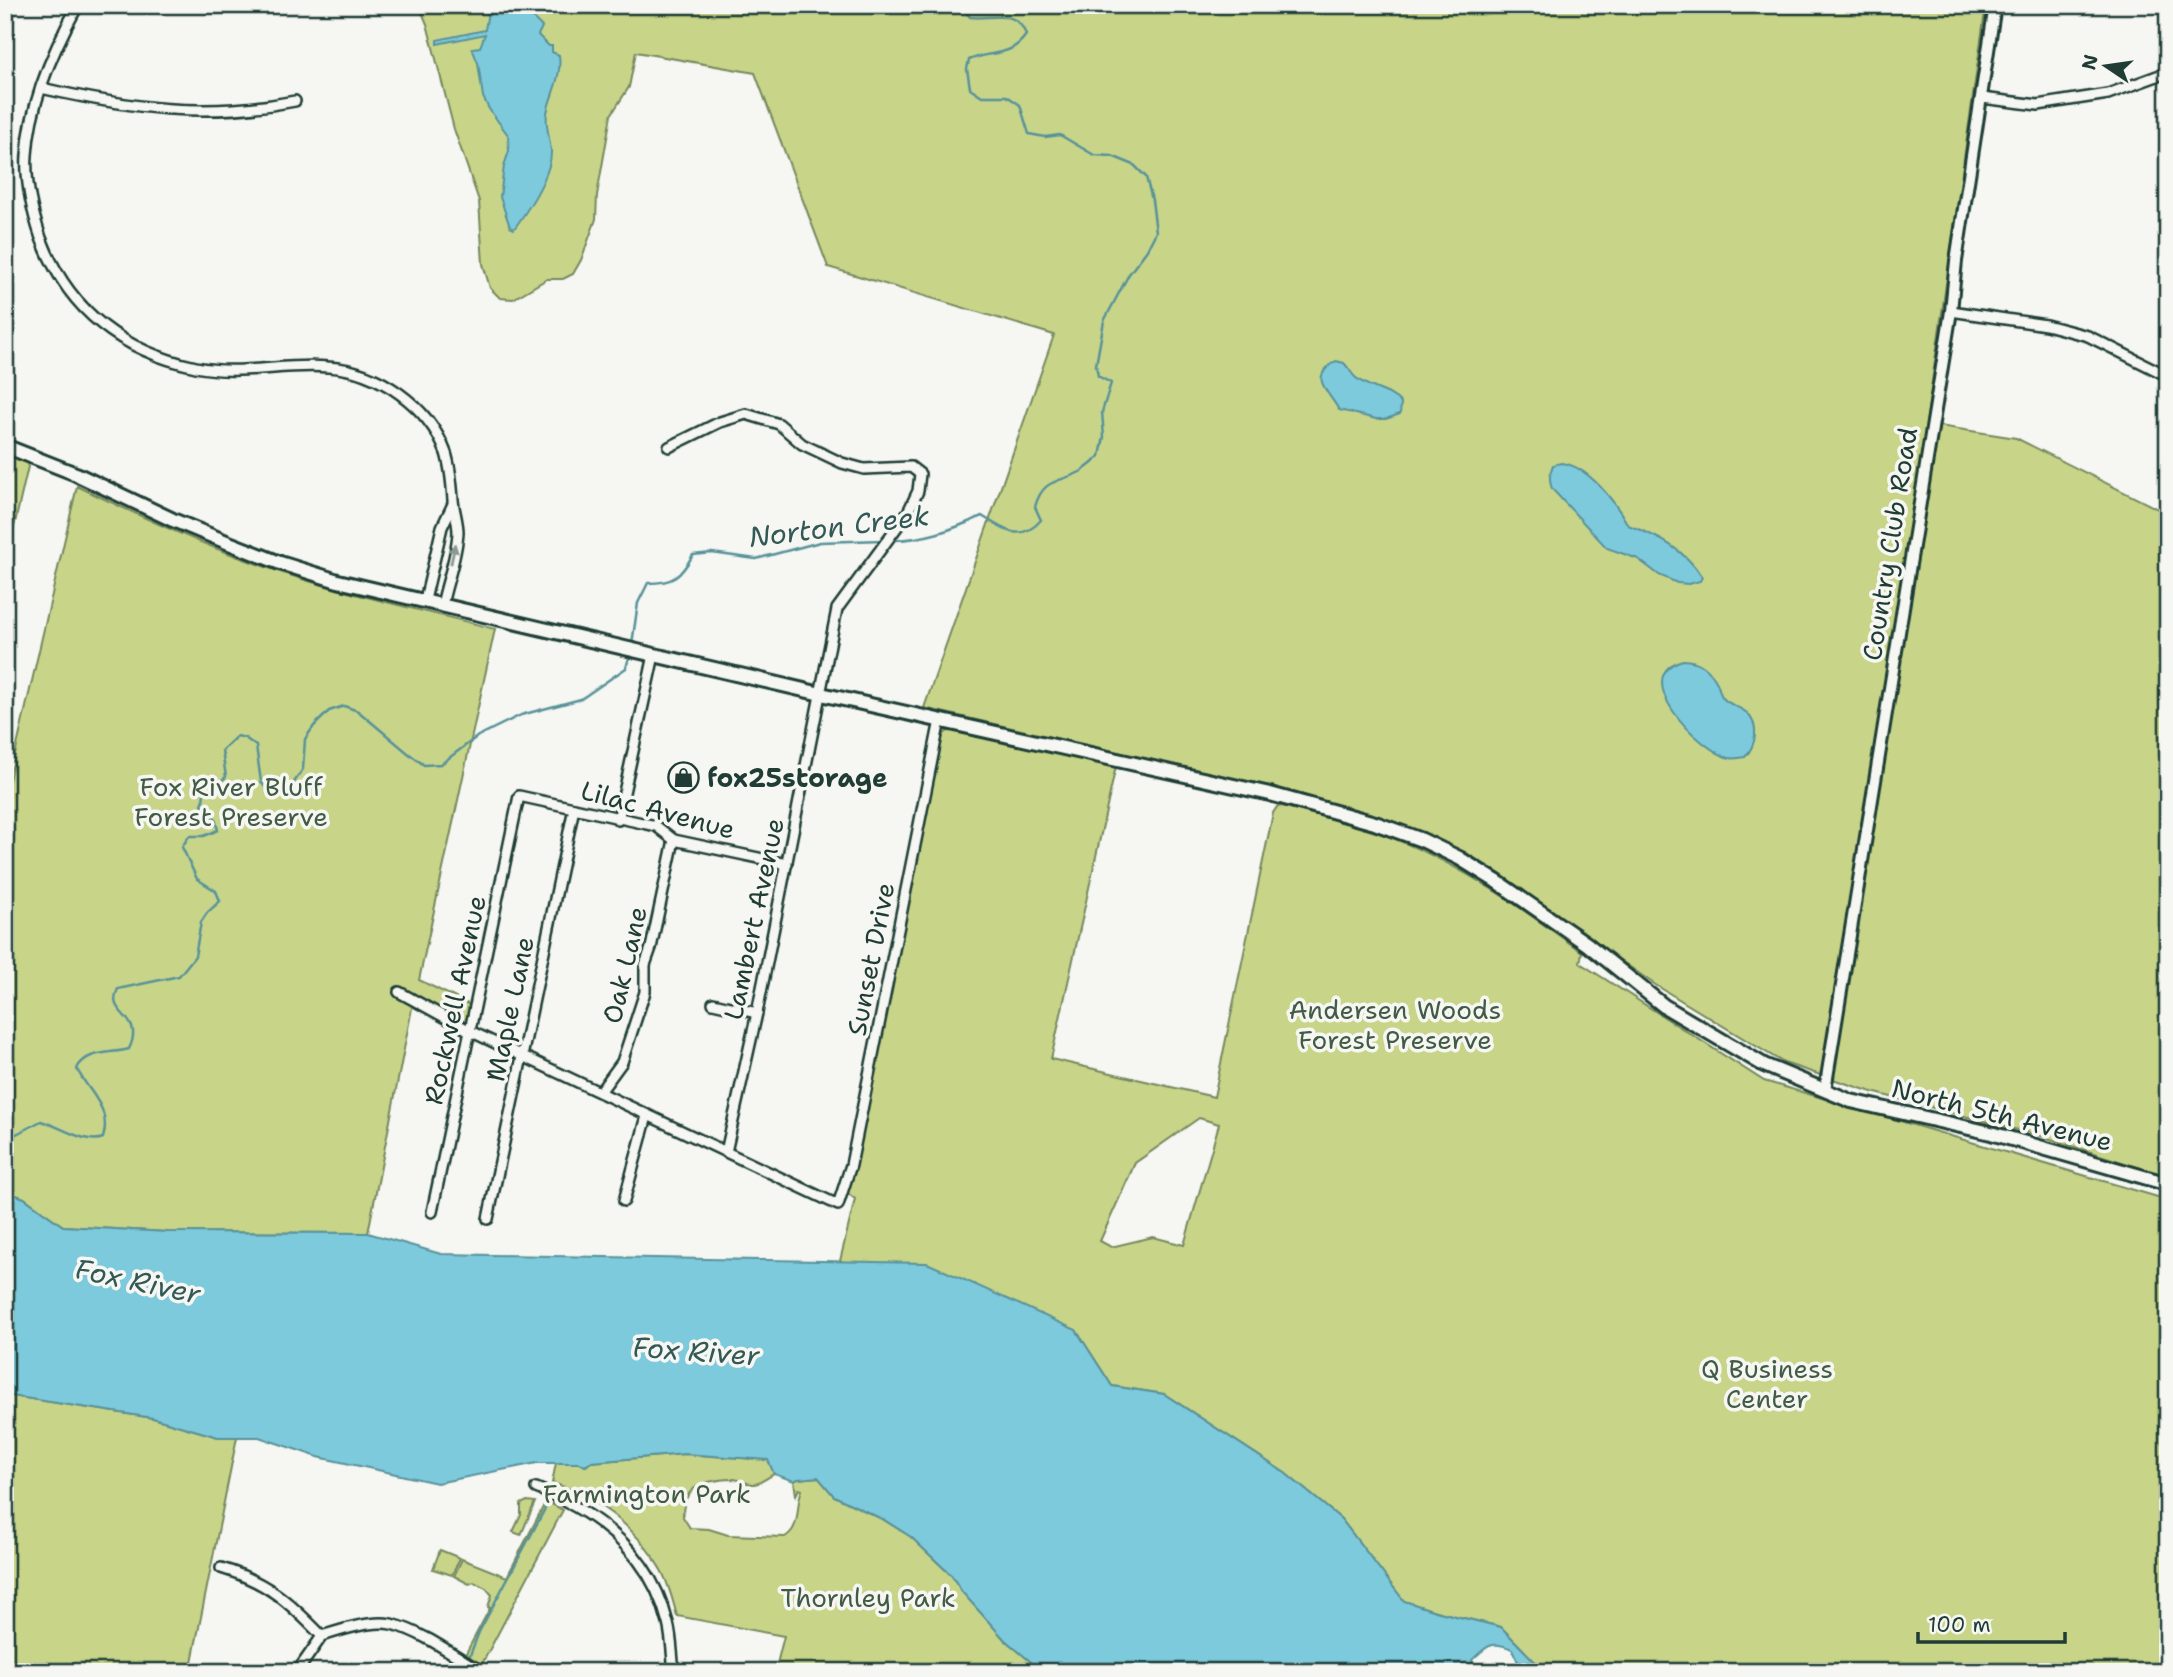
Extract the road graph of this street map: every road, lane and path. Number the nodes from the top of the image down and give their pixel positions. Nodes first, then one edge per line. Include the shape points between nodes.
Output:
1 (78, 5) edge
2 (1995, 5) edge
3 (2168, 72) edge
4 (41, 88) junction
5 (1982, 98) junction
6 (295, 101) dead end
7 (1951, 311) junction
8 (2168, 376) edge
9 (5, 446) edge
10 (669, 447) dead end
11 (453, 502) junction
12 (425, 600) junction
13 (442, 605) junction
14 (648, 654) junction
15 (821, 694) junction
16 (940, 720) junction
17 (519, 797) joint
18 (574, 808) junction
19 (618, 820) junction
20 (674, 840) junction
21 (787, 863) junction
22 (399, 992) dead end
23 (713, 1003) dead end
24 (757, 1013) junction
25 (470, 1031) junction
26 (521, 1056) junction
27 (1825, 1090) junction
28 (600, 1092) junction
29 (647, 1116) junction
30 (726, 1152) junction
31 (2168, 1184) edge
32 (624, 1201) dead end
33 (432, 1212) dead end
34 (488, 1219) dead end
35 (536, 1488) dead end
36 (221, 1568) dead end
37 (322, 1636) junction
38 (297, 1672) edge
39 (482, 1672) edge
40 (674, 1672) edge

1 - 4 street
2 - 5 street, Country Club Road
3 - 5 street via 2108,94 2038,105
4 - 6 street via 111,104 185,111 257,108
4 - 11 street via 27,156 31,206 47,253 84,310 129,344 197,367 221,371 331,367 388,386 435,431 446,454
5 - 7 street, Country Club Road
7 - 8 street via 2088,336
7 - 27 street, Country Club Road
9 - 12 main road, North 5th Avenue via 280,564
10 - 15 street, Lambert Avenue via 746,414 779,424 802,444 842,463 864,469 911,467 920,474 908,512 837,609
11 - 12 street via 442,527
13 -> 11 street via 458,531
12 - 13 main road, North 5th Avenue
13 - 14 main road, North 5th Avenue
14 - 15 main road, North 5th Avenue
14 - 19 street
15 - 16 main road, North 5th Avenue
15 - 21 street, Lambert Avenue
16 - 27 main road, North 5th Avenue via 1270,794 1422,840 1496,881 1587,944 1664,1006 1764,1065
16 - 30 street, Sunset Drive via 852,1157 838,1205
17 - 18 street, Lilac Avenue
17 - 25 street, Rockwell Avenue
18 - 19 street, Lilac Avenue
18 - 26 street, Maple Lane
19 - 20 street, Lilac Avenue via 656,826
20 - 21 street, Lilac Avenue
20 - 28 street, Oak Lane via 645,965 645,992 622,1062
21 - 24 street, Lambert Avenue
22 - 25 street
23 - 24 street
24 - 30 street, Lambert Avenue
25 - 26 street
25 - 33 street, Rockwell Avenue
26 - 28 street
26 - 34 street, Maple Lane
27 - 31 main road, North 5th Avenue via 1851,1101 1991,1133
28 - 29 street
29 - 30 street
29 - 32 street
35 - 40 street via 599,1521 619,1537 651,1577 668,1623
36 - 37 street via 250,1577 289,1603
37 - 38 street
37 - 39 street via 351,1627 390,1624 429,1640

